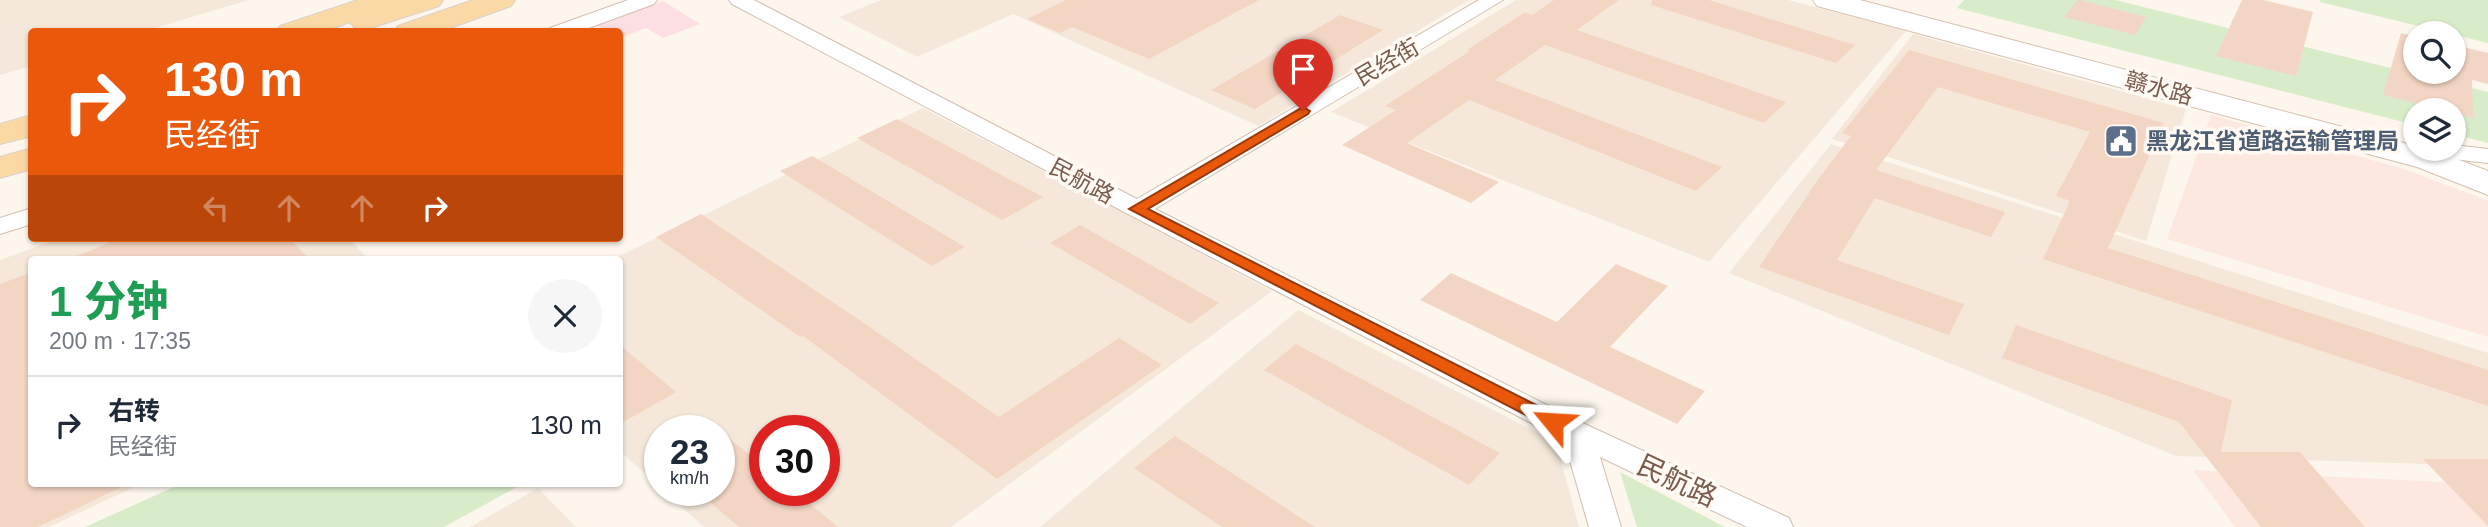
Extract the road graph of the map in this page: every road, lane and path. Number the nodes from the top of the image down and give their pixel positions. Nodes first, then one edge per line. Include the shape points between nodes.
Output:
1 (387, 0) edge
2 (429, 0) edge
3 (501, 0) edge
4 (648, 0) edge
5 (738, 0) edge
6 (1493, 0) edge
7 (1827, 0) edge
8 (1850, 0) edge
9 (303, 28) edge
10 (346, 28) edge
11 (421, 28) edge
12 (568, 28) edge
13 (28, 126) edge
14 (0, 134) edge
15 (2403, 145) edge
16 (2466, 154) edge
17 (2488, 156) edge
18 (28, 159) edge
19 (2449, 161) edge
20 (0, 168) edge
21 (2488, 176) edge
22 (2488, 184) edge
23 (1137, 209) junction
24 (28, 216) edge
25 (0, 226) edge
26 (1578, 434) junction
27 (1605, 527) edge
28 (1777, 527) edge

1 - 9 main road
2 - 10 main road
3 - 11 main road
4 - 12 street
5 - 23 street, 民航路
6 - 23 street, 民经街
7 - 22 main road, 赣水路 via 2429,160
8 - 15 main road
13 - 14 main road
16 - 17 street
18 - 20 main road
19 - 21 main road
23 - 26 street, 民航路
24 - 25 street
26 - 27 street
26 - 28 street, 民航路

